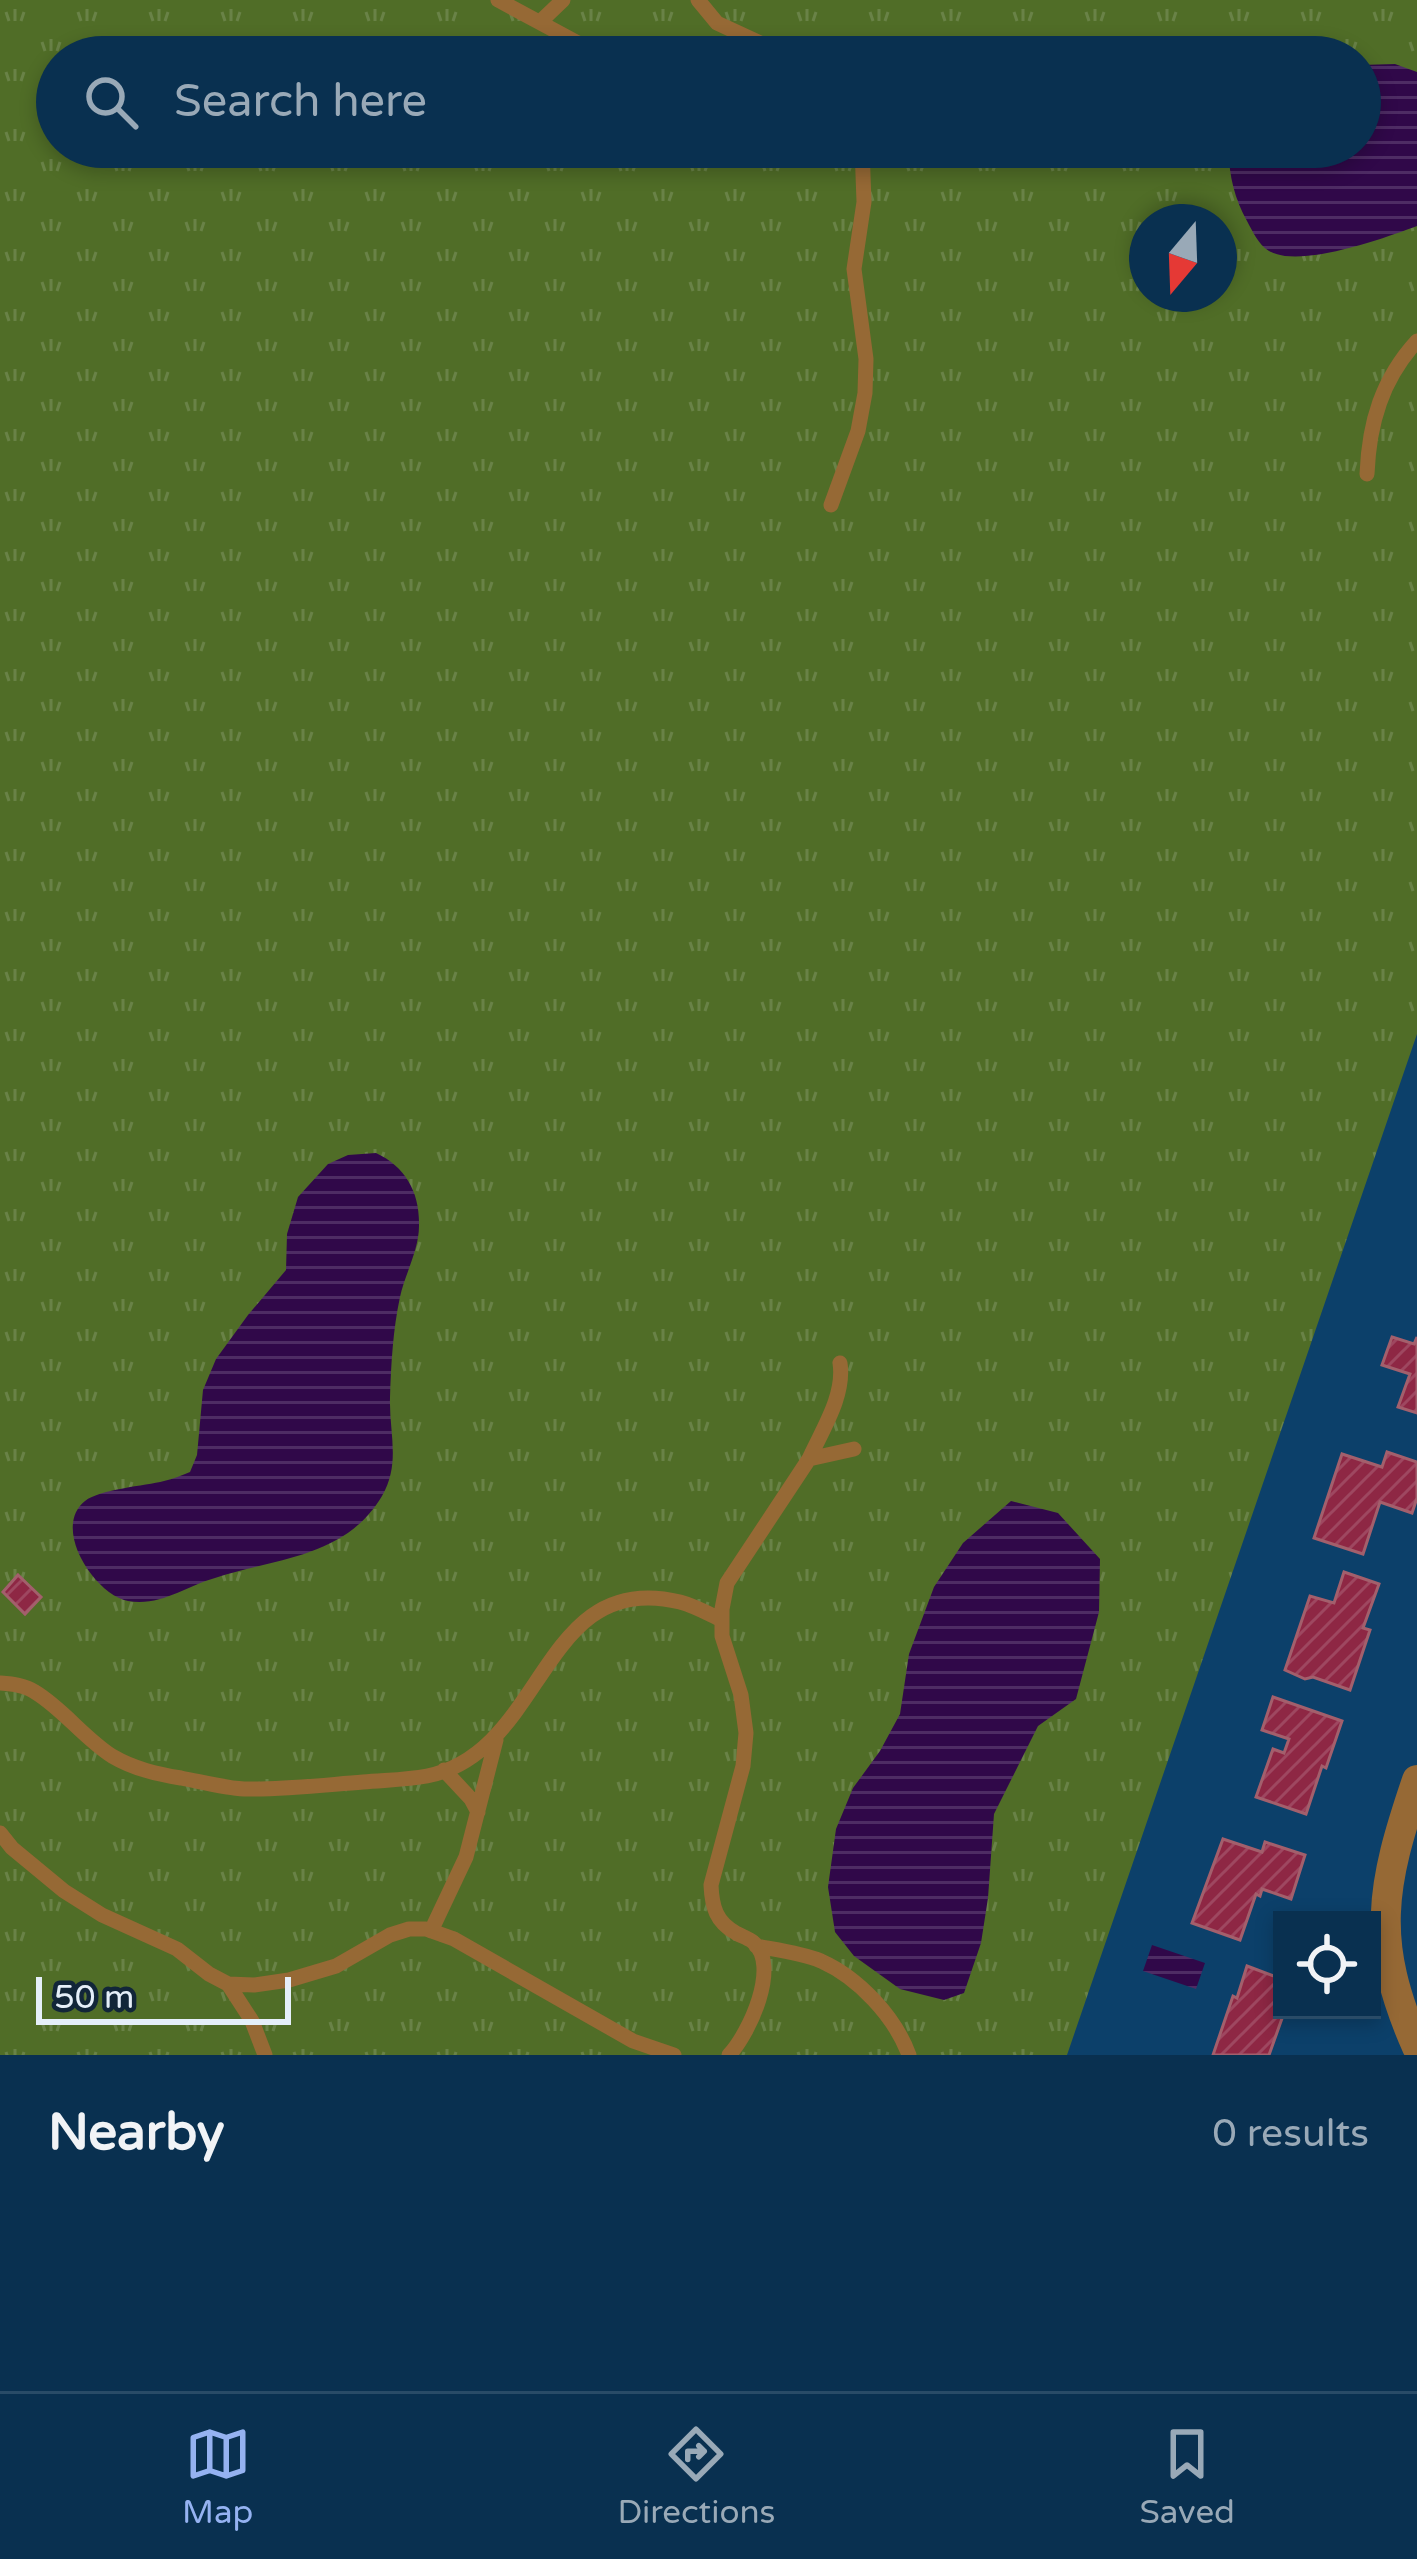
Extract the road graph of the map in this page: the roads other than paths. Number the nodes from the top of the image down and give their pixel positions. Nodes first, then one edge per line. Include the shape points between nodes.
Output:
1 (499, 0) edge
2 (563, 0) edge
3 (698, 0) edge
4 (540, 22) junction
5 (566, 36) edge
6 (745, 36) edge
7 (863, 168) edge
8 (1417, 341) edge
9 (1367, 474) dead end
10 (831, 505) dead end
11 (840, 1363) dead end
12 (854, 1449) dead end
13 (809, 1459) junction
14 (722, 1620) junction
15 (0, 1683) edge
16 (496, 1737) junction
17 (444, 1770) junction
18 (1417, 1780) edge
19 (478, 1812) junction
20 (0, 1833) edge
21 (431, 1931) junction
22 (756, 1946) junction
23 (228, 1984) junction
24 (1417, 2047) edge
25 (265, 2055) edge
26 (674, 2055) edge
27 (729, 2055) edge
28 (909, 2055) edge

1 - 4 lane
2 - 4 lane
3 - 6 lane via 717,23
4 - 5 lane
7 - 10 lane via 854,269 865,393
8 - 9 lane via 1375,411
11 - 13 lane via 838,1394
12 - 13 lane
13 - 14 lane via 727,1582
14 - 16 lane via 685,1603 621,1599 577,1627
14 - 22 lane via 746,1733 712,1905 720,1921
15 - 17 lane via 35,1692 105,1751 149,1773 242,1789
16 - 17 lane
16 - 19 lane
17 - 19 lane
18 - 24 street via 1391,1865 1385,1932
19 - 21 lane
20 - 23 lane via 64,1891
21 - 23 lane via 390,1935 336,1966 289,1980
21 - 26 lane via 633,2041
22 - 27 lane via 764,1977 748,2030
22 - 28 lane via 843,1975 902,2034
23 - 25 lane

